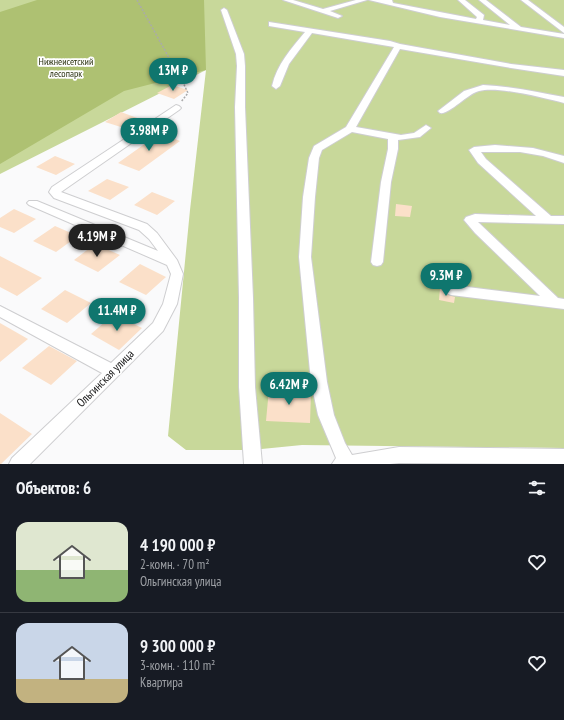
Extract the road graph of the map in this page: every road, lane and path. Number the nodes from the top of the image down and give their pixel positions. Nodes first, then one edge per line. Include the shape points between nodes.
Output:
1 (138, 0) edge
2 (286, 0) edge
3 (364, 0) edge
4 (372, 0) edge
5 (416, 0) edge
6 (461, 0) edge
7 (482, 0) edge
8 (524, 0) edge
9 (390, 2) edge
10 (224, 10) dead end
11 (416, 10) junction
12 (323, 11) junction
13 (338, 16) dead end
14 (479, 21) junction
15 (272, 24) dead end
16 (519, 28) junction
17 (309, 31) junction
18 (564, 31) edge
19 (564, 36) edge
20 (398, 46) junction
21 (174, 64) dead end
22 (178, 72) dead end
23 (564, 73) edge
24 (276, 86) dead end
25 (564, 100) edge
26 (176, 108) joint
27 (443, 111) dead end
28 (426, 128) dead end
29 (350, 129) junction
30 (393, 137) junction
31 (564, 160) edge
32 (32, 203) dead end
33 (547, 219) junction
34 (564, 220) edge
35 (377, 262) dead end
36 (173, 263) junction
37 (451, 290) dead end
38 (559, 304) edge
39 (0, 311) edge
40 (112, 371) junction
41 (564, 457) edge
42 (344, 463) edge
43 (18, 464) edge
44 (253, 464) edge

1 - 21 path
2 - 12 street
3 - 12 street
4 - 9 street
5 - 11 street
6 - 14 street via 481,17
7 - 16 street
8 - 18 street
9 - 11 street
10 - 44 street via 240,54 241,66 248,387
11 - 14 street
12 - 13 street
14 - 16 street
15 - 17 street
16 - 19 street
17 - 20 street
17 - 24 street via 278,74
20 - 23 street
20 - 29 street
22 - 26 path via 188,93
25 - 27 street via 504,90 476,89
26 - 36 street via 55,192 58,196 146,229
28 - 30 street via 417,135
29 - 30 street
29 - 42 street via 318,148 314,158 305,257 319,382 326,415
30 - 35 street
31 - 33 street via 544,153 512,149 474,150 482,161
32 - 36 street
33 - 34 street
33 - 38 street via 470,220
36 - 40 street, Ольгинская улица via 177,274 168,311 158,327
37 - 38 street
39 - 40 street
40 - 43 street, Ольгинская улица
41 - 42 street via 399,455

